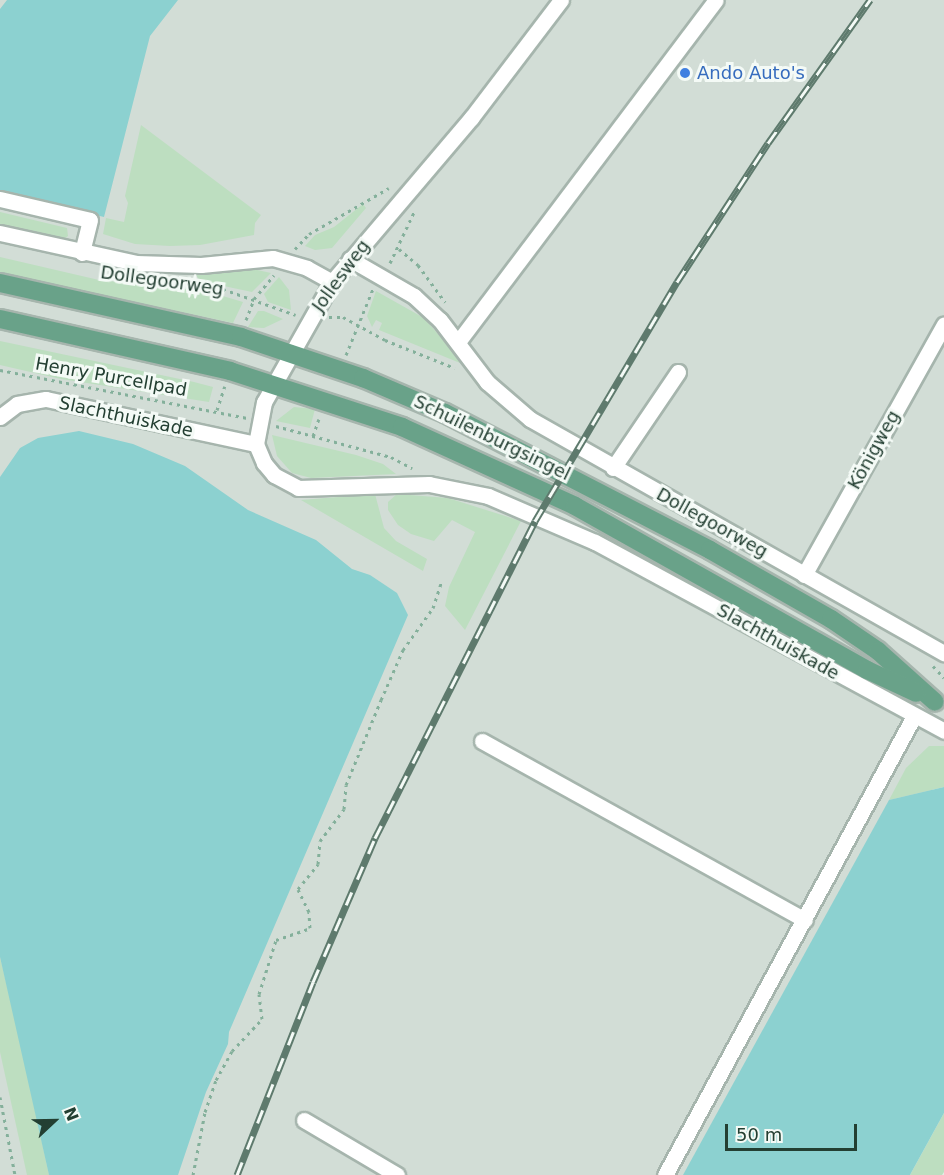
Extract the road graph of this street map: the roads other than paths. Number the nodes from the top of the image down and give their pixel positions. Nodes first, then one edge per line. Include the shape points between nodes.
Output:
1 (561, 0) edge
2 (716, 0) edge
3 (0, 199) edge
4 (0, 233) edge
5 (82, 253) junction
6 (350, 259) junction
7 (332, 282) junction
8 (0, 283) edge
9 (0, 319) edge
10 (944, 324) edge
11 (458, 342) junction
12 (291, 352) junction
13 (678, 372) dead end
14 (274, 383) junction
15 (0, 417) edge
16 (256, 444) junction
17 (613, 468) junction
18 (804, 575) junction
19 (944, 653) edge
20 (939, 704) edge
21 (914, 716) junction
22 (944, 731) edge
23 (482, 741) dead end
24 (805, 920) junction
25 (304, 1120) dead end
26 (397, 1175) edge
27 (665, 1175) edge

1 - 6 street, Jollesweg via 497,85
2 - 11 street
3 - 5 street, Dollegoorweg via 90,220
4 - 5 street, Dollegoorweg
5 - 7 street, Dollegoorweg via 167,265 251,258 286,261
6 - 7 street, Jollesweg
6 - 11 street, Dollegoorweg via 414,296
7 - 12 street, Jollesweg
8 - 12 main road, Schuilenburgsingel via 169,319
9 - 14 main road, Schuilenburgsingel via 155,352
10 - 18 street, Königweg
11 - 17 street, Dollegoorweg via 508,402
12 - 14 street, Jollesweg
12 - 20 main road, Schuilenburgsingel via 455,418 700,545 831,619 878,651
13 - 17 street
14 - 16 street via 258,421
14 - 20 main road, Schuilenburgsingel via 402,427 520,478 694,570 867,670
15 - 16 street, Slachthuiskade via 17,404 46,399
16 - 21 street, Slachthuiskade via 274,475 298,488 429,484 488,496 595,542
17 - 18 street, Dollegoorweg
18 - 19 street, Dollegoorweg
21 - 22 street, Slachthuiskade
21 - 24 street
23 - 24 street
24 - 27 street
25 - 26 street

